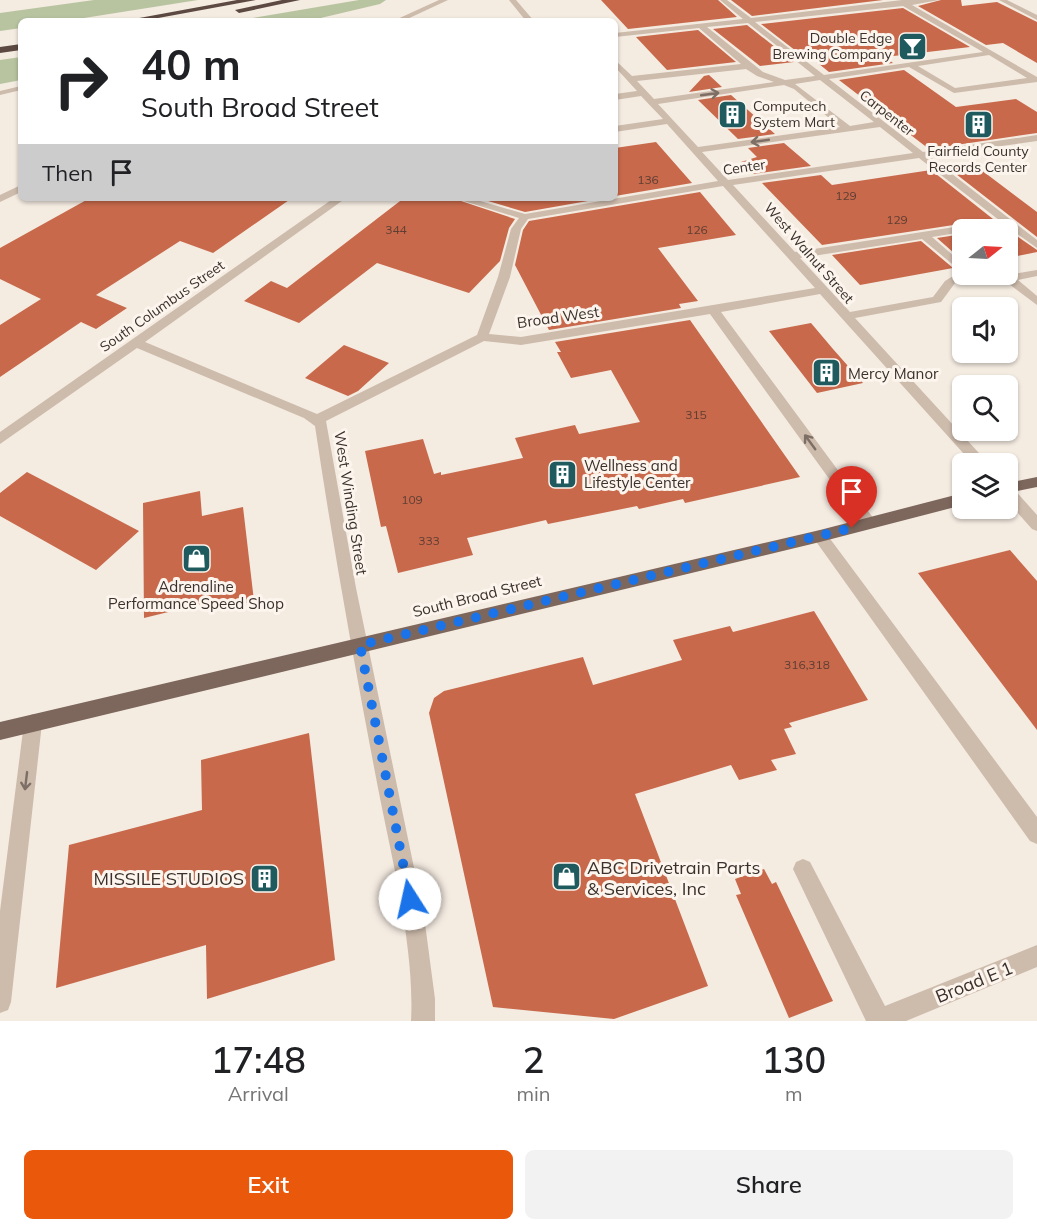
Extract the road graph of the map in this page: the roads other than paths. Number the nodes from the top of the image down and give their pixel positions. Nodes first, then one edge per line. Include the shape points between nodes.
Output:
1 (252, 0) edge
2 (296, 0) edge
3 (445, 0) edge
4 (512, 0) edge
5 (723, 0) edge
6 (936, 0) edge
7 (1002, 0) edge
8 (902, 2) edge
9 (145, 18) edge
10 (190, 18) edge
11 (404, 18) edge
12 (527, 18) edge
13 (1037, 18) edge
14 (748, 20) junction
15 (700, 25) junction
16 (618, 35) edge
17 (18, 39) edge
18 (0, 42) edge
19 (18, 47) edge
20 (0, 50) edge
21 (990, 53) junction
22 (909, 64) junction
23 (618, 65) edge
24 (748, 66) junction
25 (1037, 68) edge
26 (1020, 70) junction
27 (819, 76) junction
28 (630, 79) junction
29 (1036, 80) edge
30 (788, 83) junction
31 (18, 89) edge
32 (0, 93) edge
33 (618, 97) edge
34 (648, 98) junction
35 (669, 121) junction
36 (880, 124) junction
37 (848, 128) junction
38 (618, 129) edge
39 (1037, 138) edge
40 (696, 150) junction
41 (920, 155) junction
42 (727, 183) junction
43 (18, 190) edge
44 (0, 200) edge
45 (337, 201) edge
46 (469, 201) edge
47 (525, 217) junction
48 (1004, 219) edge
49 (1018, 230) edge
50 (952, 231) edge
51 (924, 236) junction
52 (1037, 245) edge
53 (792, 256) junction
54 (952, 261) edge
55 (1037, 273) edge
56 (1018, 276) edge
57 (952, 281) edge
58 (1016, 285) edge
59 (822, 290) junction
60 (1037, 302) edge
61 (713, 310) junction
62 (845, 316) junction
63 (482, 337) junction
64 (136, 343) junction
65 (316, 420) junction
66 (0, 438) edge
67 (972, 453) edge
68 (1037, 482) edge
69 (1018, 487) edge
70 (952, 502) edge
71 (1018, 502) edge
72 (869, 523) junction
73 (1037, 525) edge
74 (820, 536) junction
75 (360, 645) junction
76 (33, 723) junction
77 (0, 731) edge
78 (1037, 834) edge
79 (803, 869) dead end
80 (1037, 956) edge
81 (0, 1002) edge
82 (423, 1021) edge
83 (879, 1021) edge

1 - 9 highway
2 - 10 highway
3 - 11 street
4 - 12 street
5 - 14 street, Carpenter
6 - 8 street
7 - 13 street
8 - 14 street
8 - 21 street
14 - 15 street
14 - 27 street, Carpenter
15 - 16 street
15 - 24 street
17 - 18 highway
19 - 20 highway
21 - 22 street
21 - 26 street
22 - 27 street
22 - 29 street via 954,91
23 - 28 street, West Walnut Street
24 - 28 street
24 - 30 street
25 - 26 street
26 - 29 street
27 - 30 street
27 - 36 street, Carpenter
28 - 34 street, West Walnut Street
34 -> 30 street
30 - 37 street
31 - 32 street
33 - 34 street
34 - 35 street, West Walnut Street
35 - 38 street
35 - 40 street, West Walnut Street
36 - 37 street
36 - 41 street, Carpenter
37 -> 40 street
39 - 41 street, Center
40 - 42 street, West Walnut Street
41 - 42 street, Center
41 - 48 street, Carpenter
42 - 47 street, Center
42 - 53 street, West Walnut Street
43 - 44 street
45 - 64 street, South Columbus Street
46 - 47 street, Center
47 - 63 street via 516,230
49 - 52 street, Carpenter
50 - 51 street
51 - 53 street
51 - 54 street
53 - 59 street, West Walnut Street
55 - 56 street
57 - 62 street via 937,300
58 - 60 street
59 - 61 street, Broad West
59 - 62 street, West Walnut Street
61 - 63 street, Broad West via 521,341
72 -> 61 street
62 - 67 street, West Walnut Street
63 - 65 street
64 - 65 street, West Winding Street
64 - 66 street, South Columbus Street
65 - 75 street, West Winding Street via 323,432
68 - 69 main road
70 - 72 main road, South Broad Street
71 - 73 street
72 - 74 main road, South Broad Street
74 - 75 main road, South Broad Street
74 - 78 street
75 - 76 main road, South Broad Street
75 - 82 street, West Winding Street via 413,916 424,999
76 - 77 main road, South Broad Street
76 -> 81 street
79 - 83 street
80 - 83 street, Broad E 1

